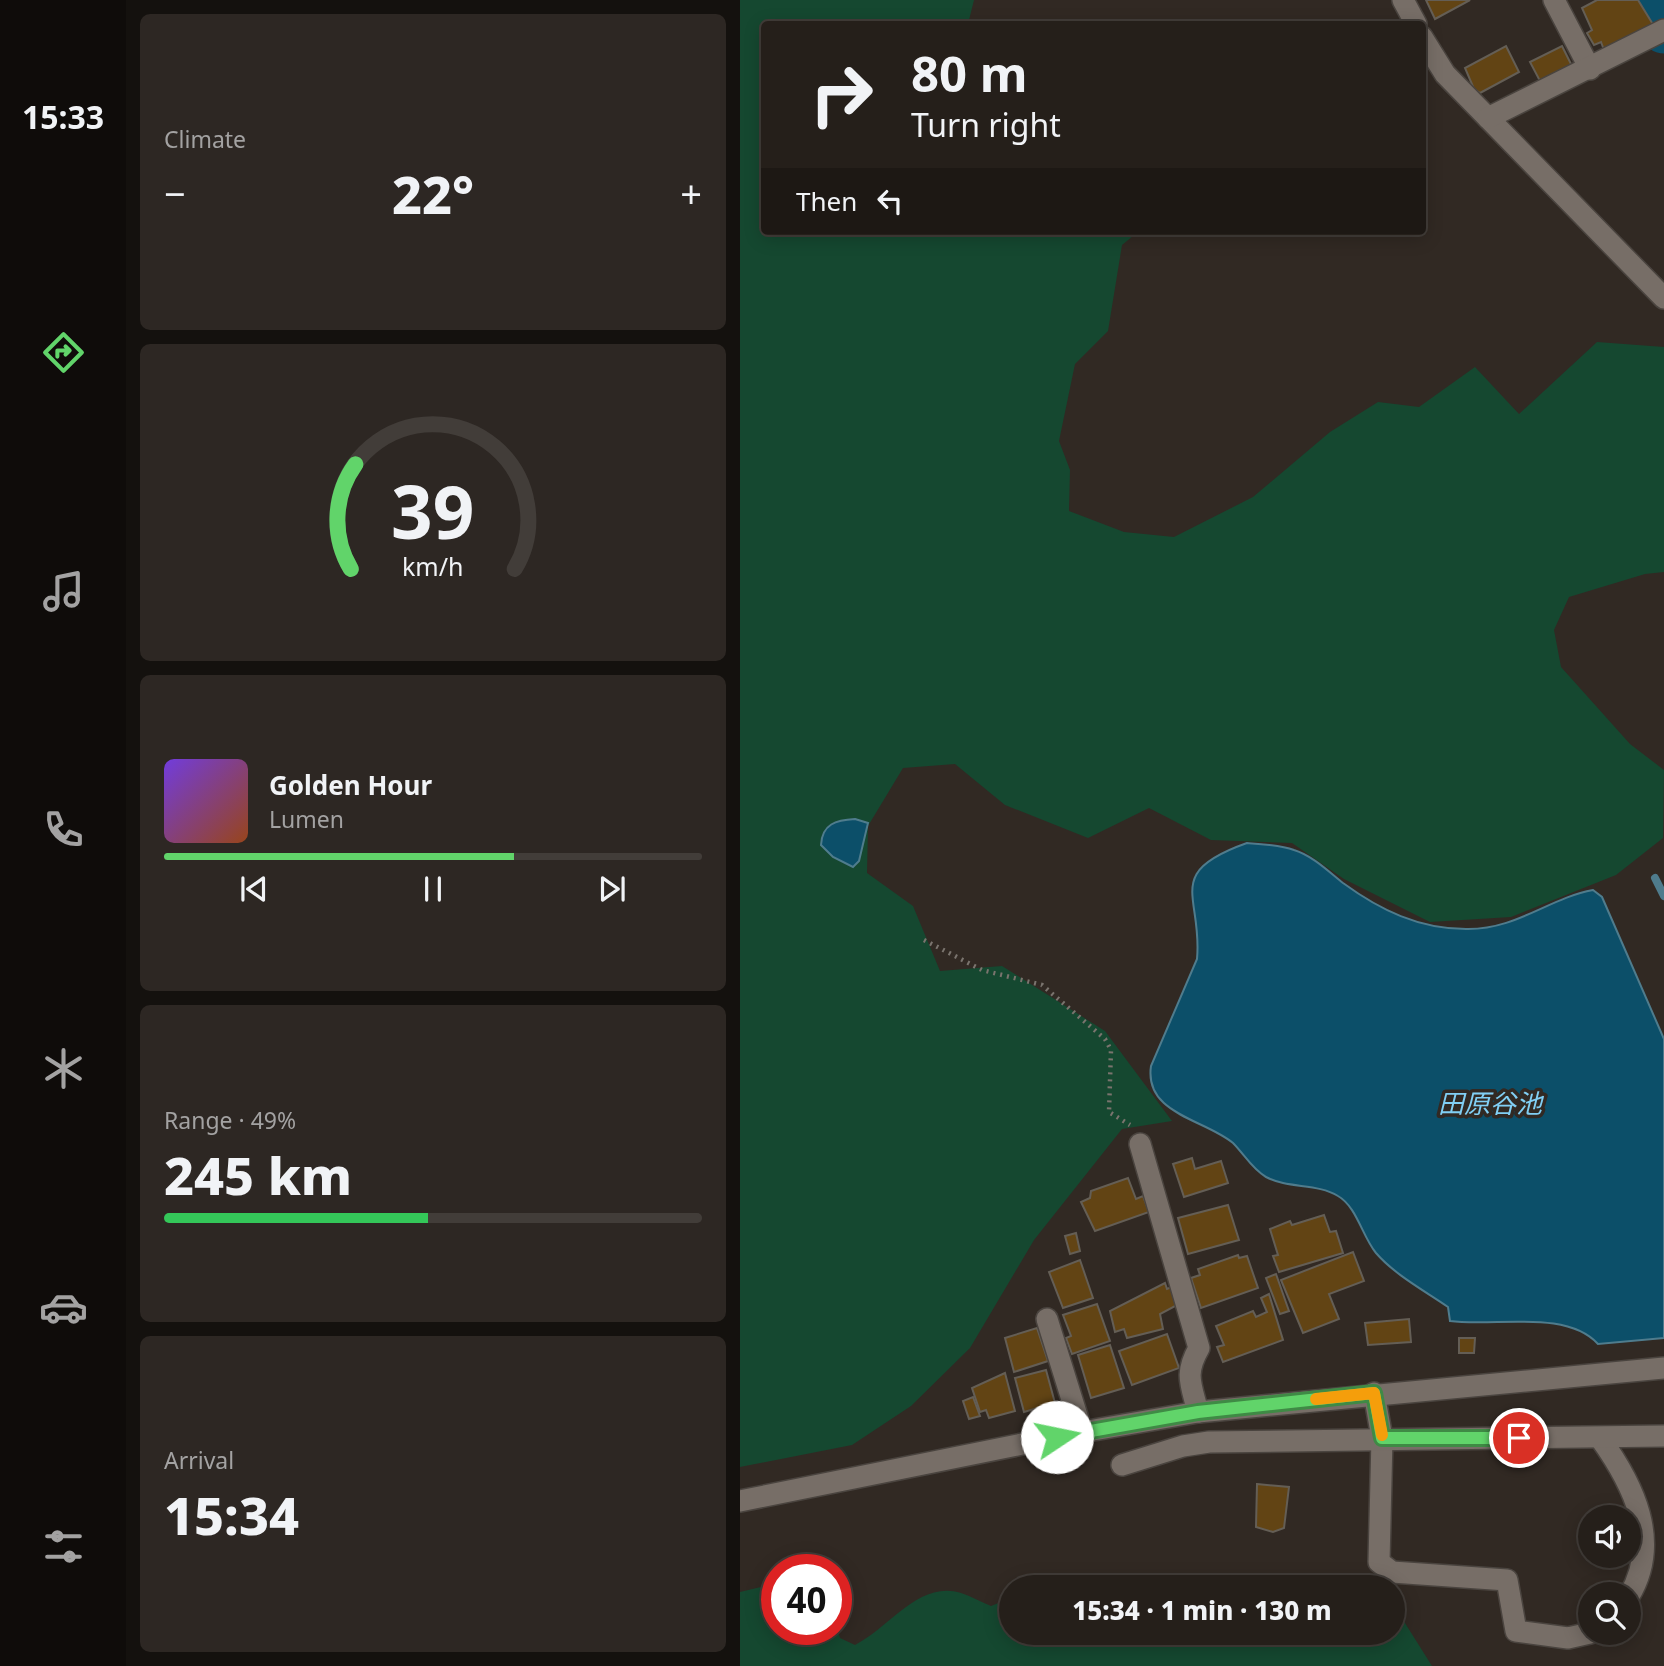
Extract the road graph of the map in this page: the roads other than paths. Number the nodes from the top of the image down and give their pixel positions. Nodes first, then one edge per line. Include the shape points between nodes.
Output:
1 (1403, 0) edge
2 (1554, 0) edge
3 (1414, 21) edge
4 (1662, 32) edge
5 (1426, 43) edge
6 (1590, 69) junction
7 (1488, 118) junction
8 (1664, 298) edge
9 (1140, 1144) road end
10 (1047, 1319) dead end
11 (1664, 1368) edge
12 (1374, 1393) junction
13 (1198, 1412) junction
14 (1082, 1432) junction
15 (1664, 1436) edge
16 (1382, 1438) junction
17 (1600, 1438) junction
18 (1122, 1465) dead end
19 (740, 1501) edge
20 (1637, 1582) edge
21 (1578, 1636) edge

1 - 3 street
2 - 6 street
4 - 6 street
5 - 7 street via 1445,74
6 - 7 street
7 - 8 street
9 - 13 street via 1199,1348 1189,1366
10 - 14 street
11 - 12 street
12 - 13 street
12 - 16 street
13 - 14 street
14 - 19 street
15 - 17 street
16 - 17 street
16 - 18 street via 1209,1442
16 - 21 street via 1379,1562 1392,1572 1508,1580 1516,1631
17 - 20 street via 1624,1471 1639,1507 1645,1538

